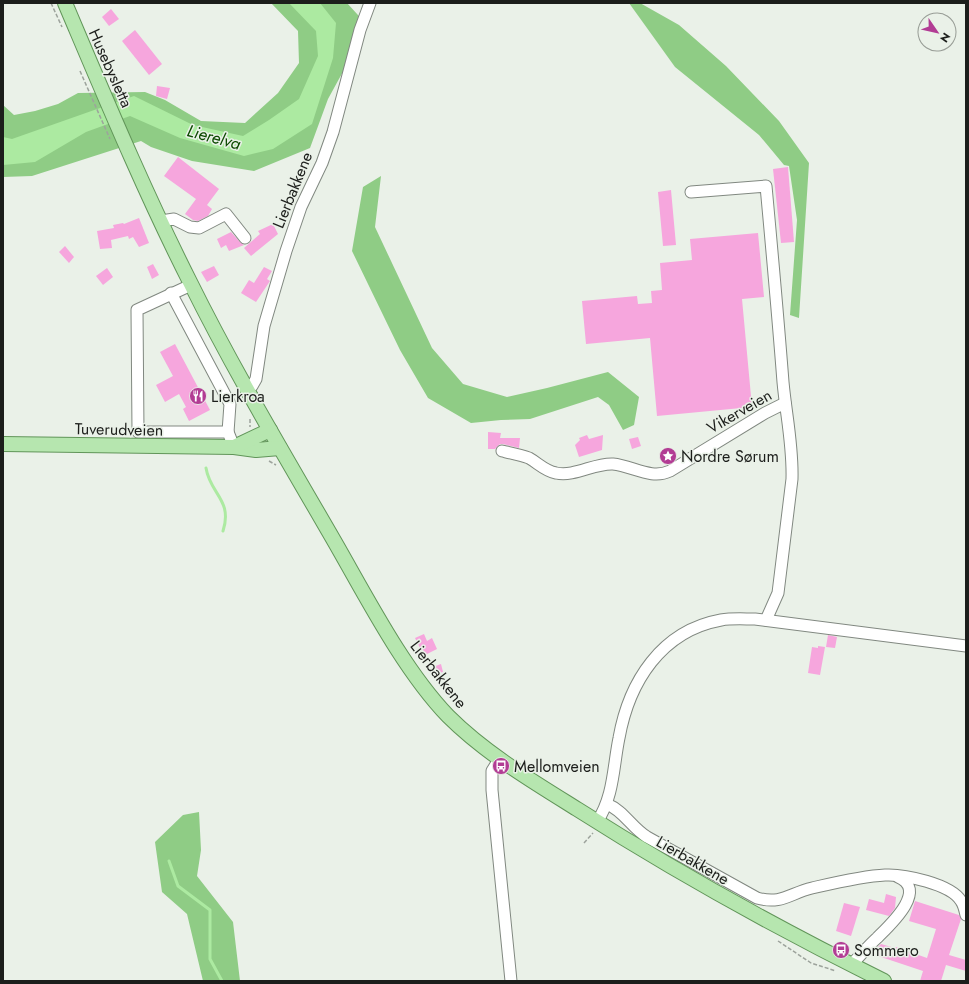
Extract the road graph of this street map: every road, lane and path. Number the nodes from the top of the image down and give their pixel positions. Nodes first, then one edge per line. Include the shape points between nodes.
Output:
1 (51, 3) edge
2 (65, 3) edge
3 (370, 3) edge
4 (62, 28) dead end
5 (77, 64) dead end
6 (112, 145) dead end
7 (127, 146) joint
8 (691, 192) dead end
9 (161, 221) junction
10 (245, 238) dead end
11 (191, 285) junction
12 (171, 293) junction
13 (247, 389) junction
14 (785, 403) junction
15 (270, 430) junction
16 (228, 432) junction
17 (3, 444) edge
18 (234, 447) junction
19 (280, 448) junction
20 (502, 451) dead end
21 (265, 460) dead end
22 (278, 467) dead end
23 (766, 620) junction
24 (966, 646) edge
25 (500, 758) junction
26 (607, 804) junction
27 (593, 828) junction
28 (584, 843) dead end
29 (897, 876) junction
30 (966, 916) edge
31 (772, 937) dead end
32 (847, 969) junction
33 (511, 981) edge
34 (884, 981) edge

1 - 4 path
2 - 7 main road, Husebysletta
3 - 13 street, Lierbakkene via 356,44 333,132 322,163 301,207 286,251 264,326 256,379
5 - 6 path
7 - 9 main road, Lierbakkene
8 - 14 street via 766,186
9 - 10 street via 174,219 190,227 199,228 226,214
9 - 11 main road, Lierbakkene
11 - 12 street
11 - 13 main road, Lierbakkene
12 - 16 street via 230,404
12 - 16 street via 137,310 138,432
13 - 15 main road, Lierbakkene
14 - 20 street, Vikerveien via 670,471 658,475 613,464 558,473 546,470 530,458
14 - 23 street, Vikerveien via 792,443 792,479 778,593
15 - 18 main road, Tuverudveien
15 - 19 main road, Lierbakkene
16 - 18 street
17 - 18 main road, Tuverudveien
18 - 19 main road, Tuverudveien via 256,450
19 - 25 main road, Lierbakkene via 383,624 425,689 459,726
21 - 22 path
23 - 24 street
23 - 26 street via 729,619 715,622 678,639 653,659 640,677 624,714
25 - 27 main road, Lierbakkene
25 - 33 street via 492,771 492,790
26 - 27 street
26 - 29 street via 619,810 637,831 753,896 772,901 820,886 883,875
27 - 28 path
27 - 32 main road, Lierbakkene via 698,882
29 - 30 street via 950,890 962,901
29 - 32 street via 907,882 909,889 900,915
31 - 32 path via 811,963
32 - 34 main road, Lierbakkene

